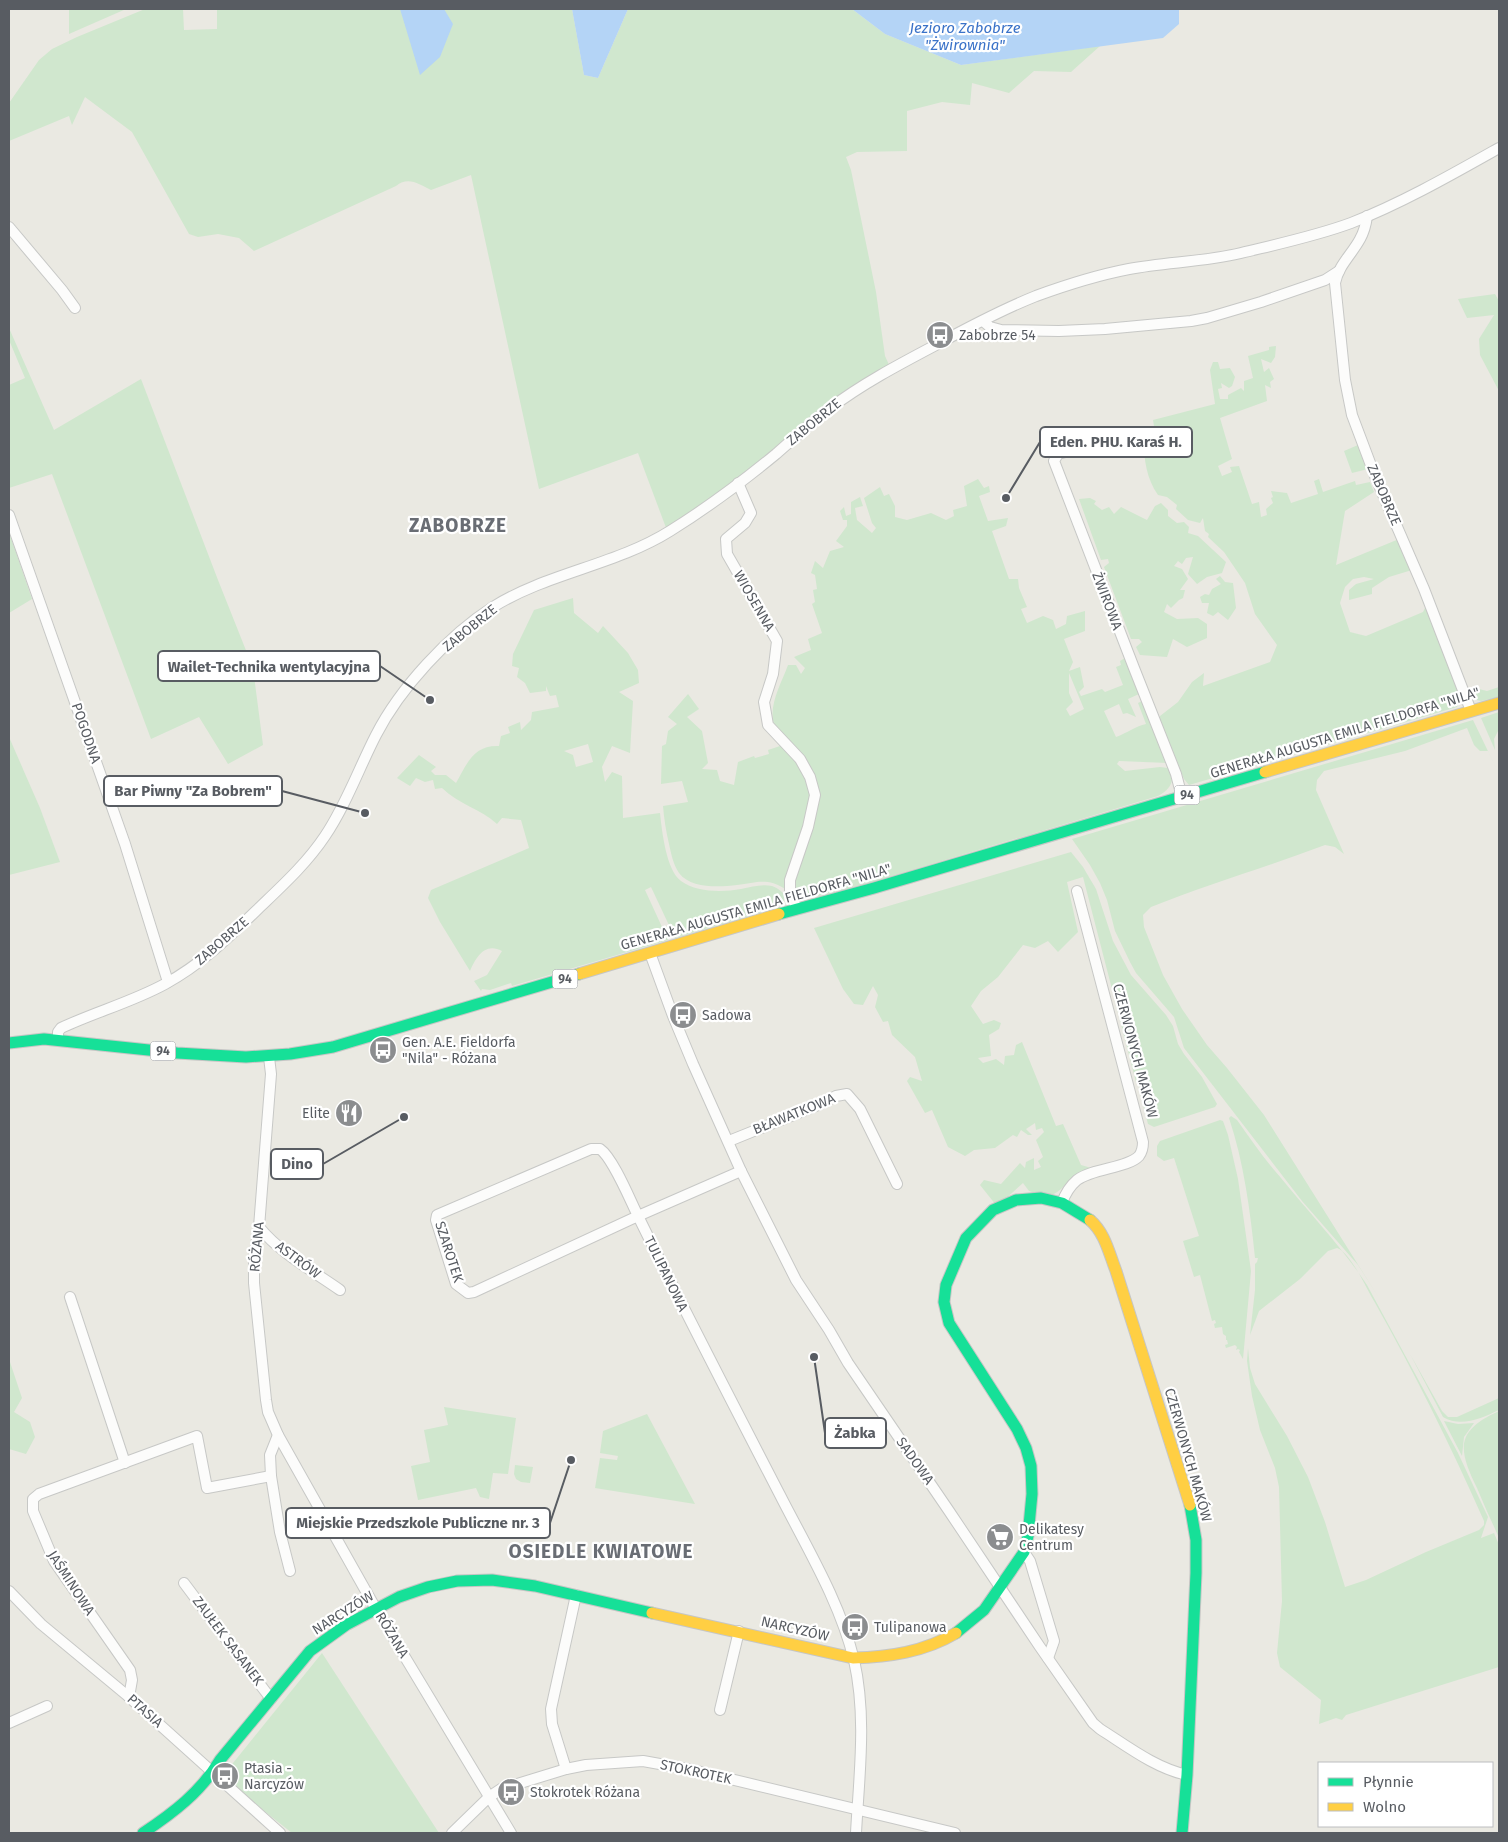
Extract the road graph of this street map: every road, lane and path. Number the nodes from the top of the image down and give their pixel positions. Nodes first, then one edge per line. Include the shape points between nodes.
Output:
1 (1499, 148) edge
2 (1367, 216) junction
3 (9, 227) edge
4 (1339, 271) junction
5 (74, 308) dead end
6 (983, 321) junction
7 (1109, 440) dead end
8 (738, 483) junction
9 (9, 514) edge
10 (1499, 703) edge
11 (1471, 711) junction
12 (1182, 797) junction
13 (1077, 890) dead end
14 (797, 909) junction
15 (650, 953) junction
16 (168, 982) junction
17 (58, 1040) junction
18 (9, 1043) edge
19 (270, 1057) junction
20 (729, 1141) junction
21 (741, 1171) junction
22 (897, 1184) dead end
23 (1062, 1203) junction
24 (638, 1216) junction
25 (259, 1227) junction
26 (340, 1290) dead end
27 (70, 1297) dead end
28 (278, 1435) junction
29 (125, 1462) junction
30 (270, 1476) junction
31 (1024, 1552) junction
32 (290, 1571) dead end
33 (184, 1583) dead end
34 (1000, 1587) junction
35 (9, 1591) edge
36 (576, 1595) junction
37 (376, 1609) junction
38 (739, 1631) junction
39 (853, 1658) junction
40 (1048, 1658) junction
41 (130, 1697) junction
42 (270, 1699) junction
43 (47, 1706) dead end
44 (720, 1710) dead end
45 (9, 1723) edge
46 (566, 1768) junction
47 (214, 1774) junction
48 (1187, 1775) junction
49 (489, 1797) junction
50 (858, 1809) junction
51 (143, 1833) edge
52 (280, 1833) edge
53 (452, 1833) edge
54 (511, 1833) edge
55 (856, 1833) edge
56 (955, 1833) edge
57 (1182, 1833) edge

1 - 2 street, ZABOBRZE
2 - 4 street, ZABOBRZE via 1361,238
2 - 6 street, ZABOBRZE via 1321,232 1236,254 1110,273 1041,294
3 - 5 street
4 - 6 street, ZABOBRZE via 1325,280 1261,302 1191,321 1088,330 1005,331 993,329
4 - 11 street, ZABOBRZE via 1336,297 1344,380 1352,416
6 - 8 street, ZABOBRZE via 858,388
7 - 12 street, ŻWIROWA via 1058,454 1054,461 1176,774
8 - 14 street, WIOSENNA via 751,513 726,540 727,554 777,641 773,674 764,702 768,725 800,759 815,795 790,880 790,893
8 - 16 street, ZABOBRZE via 663,535 506,598 458,633 390,709 340,810 312,854 229,938
9 - 16 street, POGODNA via 125,844
10 - 11 street, GENERAŁA AUGUSTA EMILA FIELDORFA "NILA" / 94
11 - 12 street, GENERAŁA AUGUSTA EMILA FIELDORFA "NILA" / 94
12 - 14 street, GENERAŁA AUGUSTA EMILA FIELDORFA "NILA" / 94
13 - 23 street, CZERWONYCH MAKÓW via 1143,1142 1138,1157 1081,1178 1069,1189
14 - 15 street, GENERAŁA AUGUSTA EMILA FIELDORFA "NILA" / 94
15 - 19 street, GENERAŁA AUGUSTA EMILA FIELDORFA "NILA" / 94 via 370,1037
15 - 20 street, SADOWA via 686,1048
16 - 17 street, ZABOBRZE via 60,1028
17 - 18 street, GENERAŁA AUGUSTA EMILA FIELDORFA "NILA" / 94
17 - 19 street, GENERAŁA AUGUSTA EMILA FIELDORFA "NILA" / 94 via 177,1053
19 - 25 street, RÓŻANA
20 - 21 street, SADOWA
20 - 22 street, BŁAWATKOWA via 847,1094 860,1108
21 - 24 street, SZAROTEK
21 - 34 street, SADOWA via 796,1280 848,1364
23 - 31 street, CZERWONYCH MAKÓW via 1041,1198 1016,1200 993,1210 966,1238 946,1285 944,1302 960,1342 1026,1448 1032,1494
23 - 48 street, CZERWONYCH MAKÓW via 1089,1219 1103,1235 1171,1440 1192,1516 1196,1573
24 - 24 street, SZAROTEK via 606,1154 595,1148 437,1215 436,1220 456,1284 468,1293
24 - 39 street, TULIPANOWA via 834,1602
25 - 26 street, ASTRÓW via 292,1257
25 - 28 street, RÓŻANA via 254,1283 266,1400
27 - 29 street
28 - 30 street via 270,1455
28 - 37 street, RÓŻANA
29 - 30 street, JAŚMINOWA via 197,1436 207,1488
29 - 41 street, JAŚMINOWA via 39,1494 33,1499 32,1506 54,1562 130,1670
30 - 32 street
31 - 34 street, CZERWONYCH MAKÓW
31 - 40 street via 1030,1561 1054,1640
33 - 42 street, ZAUŁEK SASANEK
34 - 39 street, NARCYZÓW via 984,1610 954,1634 936,1643 913,1652
34 - 40 street, SADOWA
35 - 41 street, PTASIA via 41,1624
36 - 37 street, NARCYZÓW via 492,1580 457,1581 399,1596
36 - 38 street, NARCYZÓW
36 - 46 street via 551,1709 552,1724
37 - 42 street, NARCYZÓW via 346,1625 310,1651
37 - 49 street, RÓŻANA
38 - 39 street, NARCYZÓW
38 - 44 street
39 - 50 street, TULIPANOWA via 860,1710
40 - 48 street, SADOWA via 1100,1729 1160,1766
41 - 47 street, PTASIA
42 - 47 street, NARCYZÓW via 220,1760
43 - 45 street
46 - 49 street, STOKROTEK via 501,1788
46 - 50 street, STOKROTEK via 643,1761
47 - 51 street, NARCYZÓW via 172,1814
47 - 52 street, PTASIA
48 - 57 street, CZERWONYCH MAKÓW
49 - 53 street, STOKROTEK
49 - 54 street, RÓŻANA
50 - 55 street, TULIPANOWA
50 - 56 street, STOKROTEK

